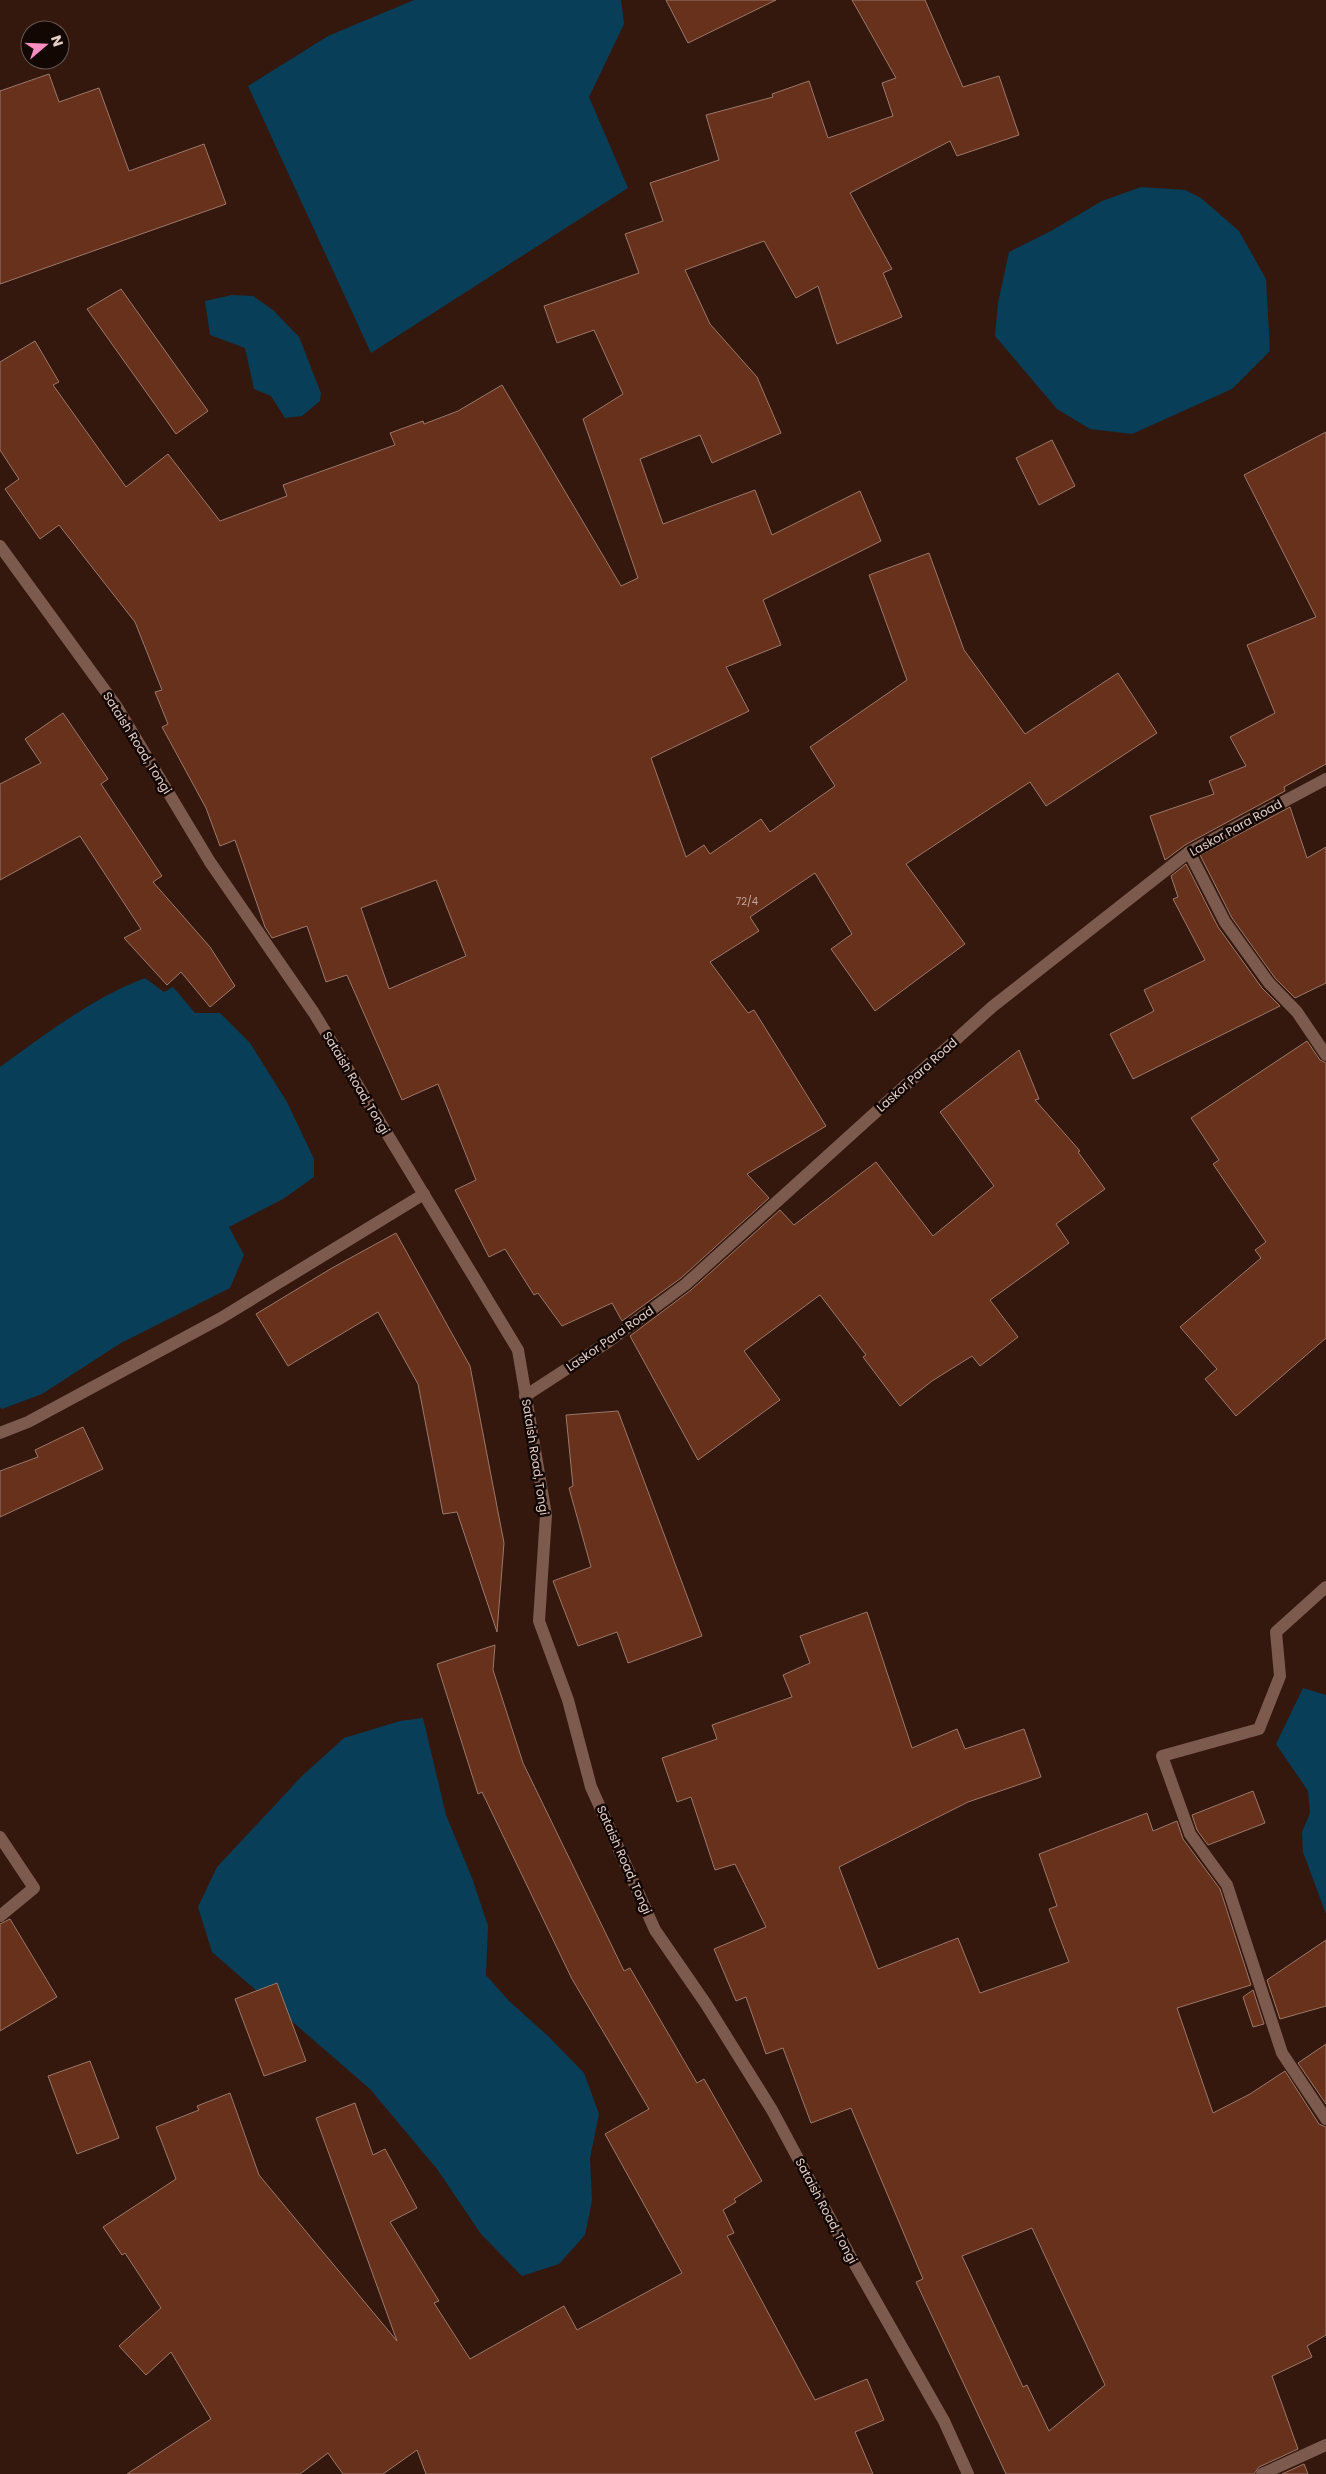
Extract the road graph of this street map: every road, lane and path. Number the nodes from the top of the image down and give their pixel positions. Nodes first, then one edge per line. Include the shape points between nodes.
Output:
1 (0, 546) edge
2 (1326, 779) edge
3 (1189, 852) junction
4 (1326, 1055) edge
5 (424, 1194) junction
6 (525, 1396) junction
7 (0, 1433) edge
8 (1326, 1587) edge
9 (0, 1837) edge
10 (0, 1916) edge
11 (1326, 2119) edge
12 (1326, 2445) edge
13 (968, 2474) edge
14 (1262, 2474) edge

1 - 5 street, Sataish Road, Tongi via 117,707 210,862 314,1013
2 - 3 street, Laskor Para Road
3 - 4 street via 1225,922
3 - 6 street, Laskor Para Road via 992,1007 686,1284 608,1342
5 - 6 street, Sataish Road, Tongi via 518,1350
5 - 7 street via 221,1318 28,1422
6 - 13 street, Sataish Road, Tongi via 546,1515 539,1621 568,1700 591,1787 655,1930 772,2110 944,2421
8 - 11 street via 1276,1632 1280,1676 1259,1729 1162,1756 1190,1834 1227,1884 1282,2053
9 - 10 street via 34,1888
12 - 14 street

